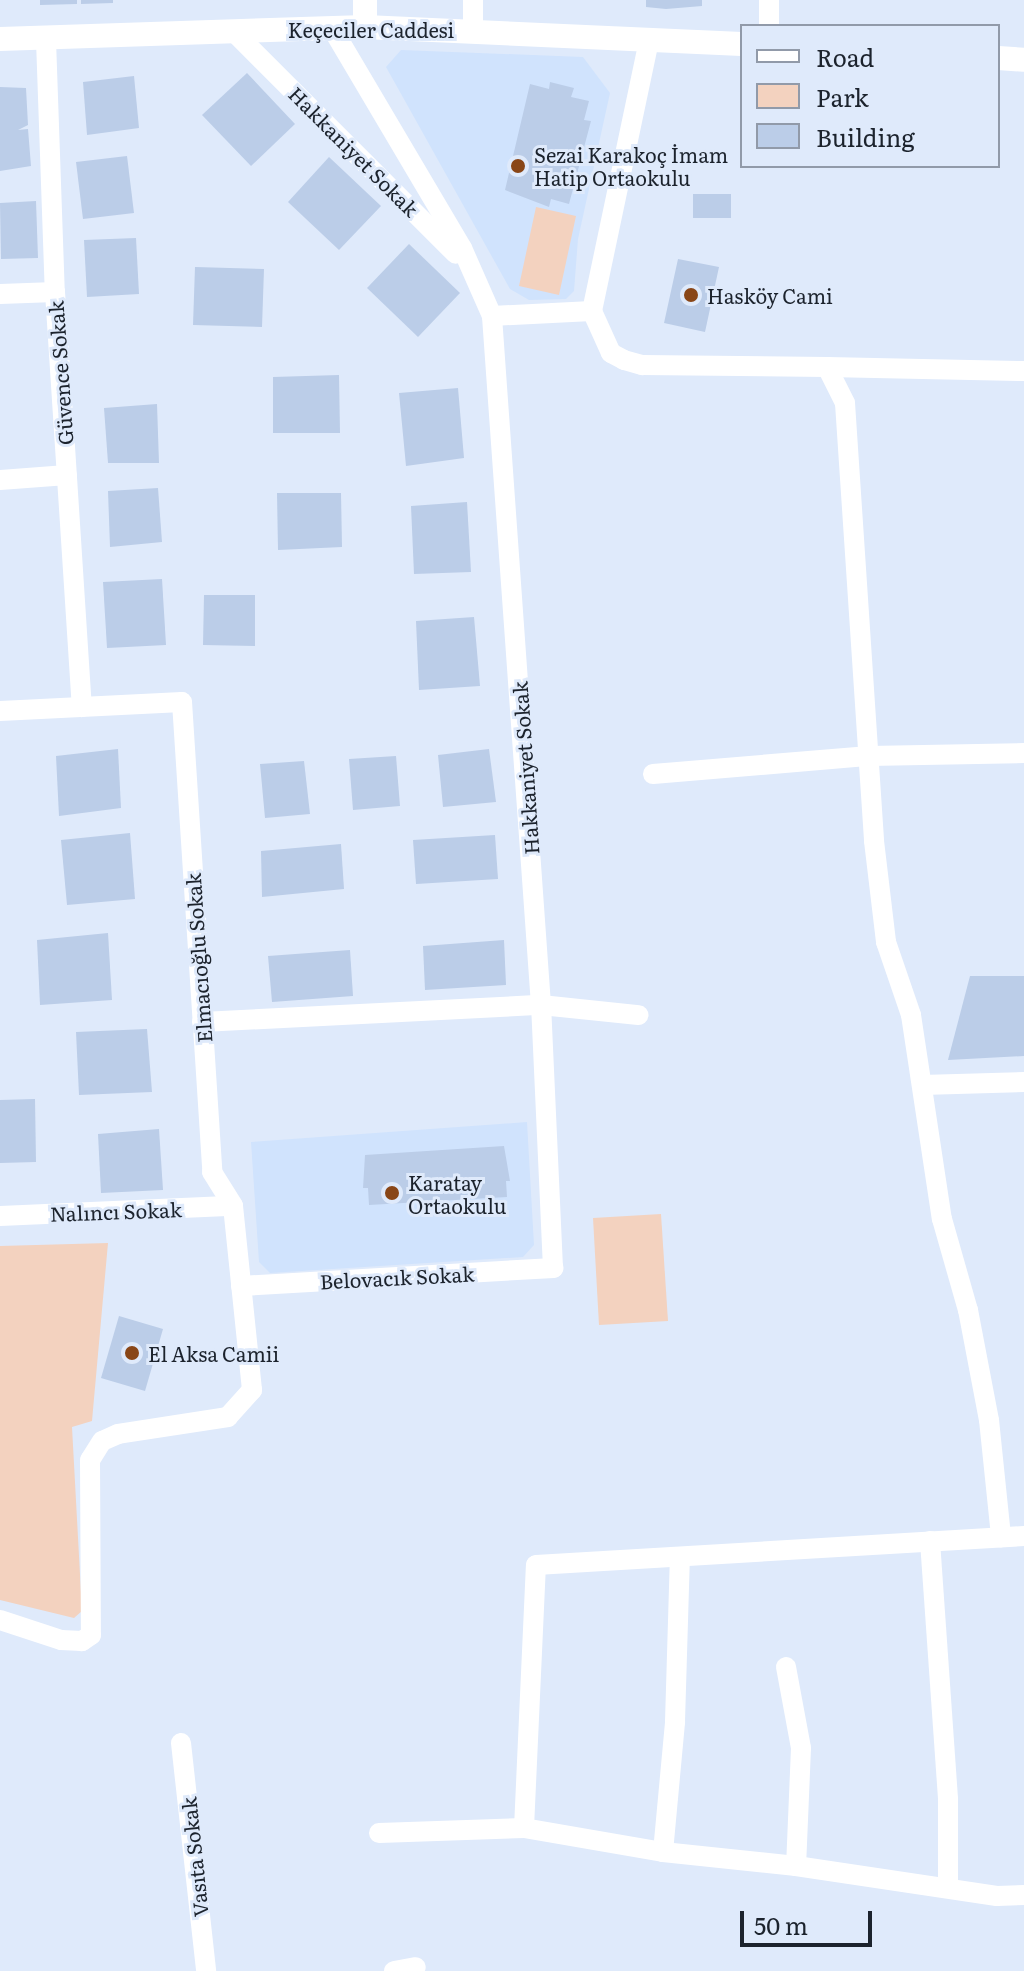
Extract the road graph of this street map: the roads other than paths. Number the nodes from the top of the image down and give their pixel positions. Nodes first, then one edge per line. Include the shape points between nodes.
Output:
1 (365, 0) edge
2 (473, 0) edge
3 (769, 0) edge
4 (769, 24) edge
5 (365, 27) junction
6 (332, 28) junction
7 (473, 29) junction
8 (233, 31) junction
9 (0, 39) edge
10 (46, 40) junction
11 (649, 41) junction
12 (740, 44) edge
13 (1000, 58) edge
14 (1024, 60) edge
15 (474, 272) junction
16 (55, 292) junction
17 (0, 294) edge
18 (592, 311) junction
19 (492, 316) junction
20 (827, 367) junction
21 (1024, 371) edge
22 (67, 475) junction
23 (0, 480) edge
24 (82, 707) junction
25 (0, 711) edge
26 (1024, 753) edge
27 (869, 756) junction
28 (653, 774) dead end
29 (541, 1005) junction
30 (638, 1015) dead end
31 (202, 1022) junction
32 (1024, 1082) edge
33 (922, 1085) junction
34 (233, 1206) junction
35 (0, 1216) edge
36 (553, 1268) joint
37 (241, 1286) junction
38 (1024, 1536) edge
39 (1001, 1537) junction
40 (930, 1541) junction
41 (680, 1557) junction
42 (0, 1620) edge
43 (786, 1667) dead end
44 (181, 1743) dead end
45 (524, 1828) junction
46 (379, 1833) dead end
47 (663, 1852) junction
48 (796, 1866) junction
49 (948, 1886) junction
50 (1024, 1895) edge
51 (416, 1967) dead end
52 (206, 1971) edge
53 (394, 1971) edge

1 - 5 street
2 - 7 street
3 - 4 street
5 - 6 street, Keçeciler Caddesi
5 - 7 street, Keçeciler Caddesi
6 - 8 street, Keçeciler Caddesi
6 - 15 street, Hakkaniyet Sokak
7 - 11 street, Keçeciler Caddesi
8 - 10 street, Keçeciler Caddesi
8 - 15 street, Hakkaniyet Sokak
9 - 10 street, Keçeciler Caddesi
10 - 16 street, Güvence Sokak
11 - 12 street, Keçeciler Caddesi
11 - 18 street
13 - 14 street
15 - 19 street, Hakkaniyet Sokak
16 - 17 street
16 - 22 street, Güvence Sokak
18 - 19 street
18 - 20 street via 611,353 642,365
19 - 29 street, Hakkaniyet Sokak
20 - 21 street
20 - 27 street via 845,403 852,460
22 - 23 street
22 - 24 street, Güvence Sokak
24 - 25 street, Elmacıoğlu Sokak
24 - 31 street, Elmacıoğlu Sokak via 182,702
26 - 27 street
27 - 28 street
27 - 33 street via 886,942 911,1015
29 - 30 street
29 - 31 street
29 - 36 street, Hakkaniyet Sokak
31 - 34 street, Elmacıoğlu Sokak via 212,1172
32 - 33 street
33 - 39 street via 948,1247 968,1310 989,1420
34 - 35 street, Nalıncı Sokak
34 - 37 street, Elmacıoğlu Sokak
36 - 37 street, Belovacık Sokak
37 - 42 street, Elmacıoğlu Sokak via 252,1390 228,1417 118,1434 102,1441 90,1460 91,1635 82,1641 61,1640
38 - 39 street
39 - 40 street
40 - 41 street
40 - 49 street via 948,1799
41 - 45 street via 536,1565
41 - 47 street via 675,1722
43 - 48 street via 801,1748
44 - 52 street, Vasıta Sokak
45 - 46 street
45 - 47 street
47 - 48 street
48 - 49 street
49 - 50 street via 997,1896
51 - 53 street

